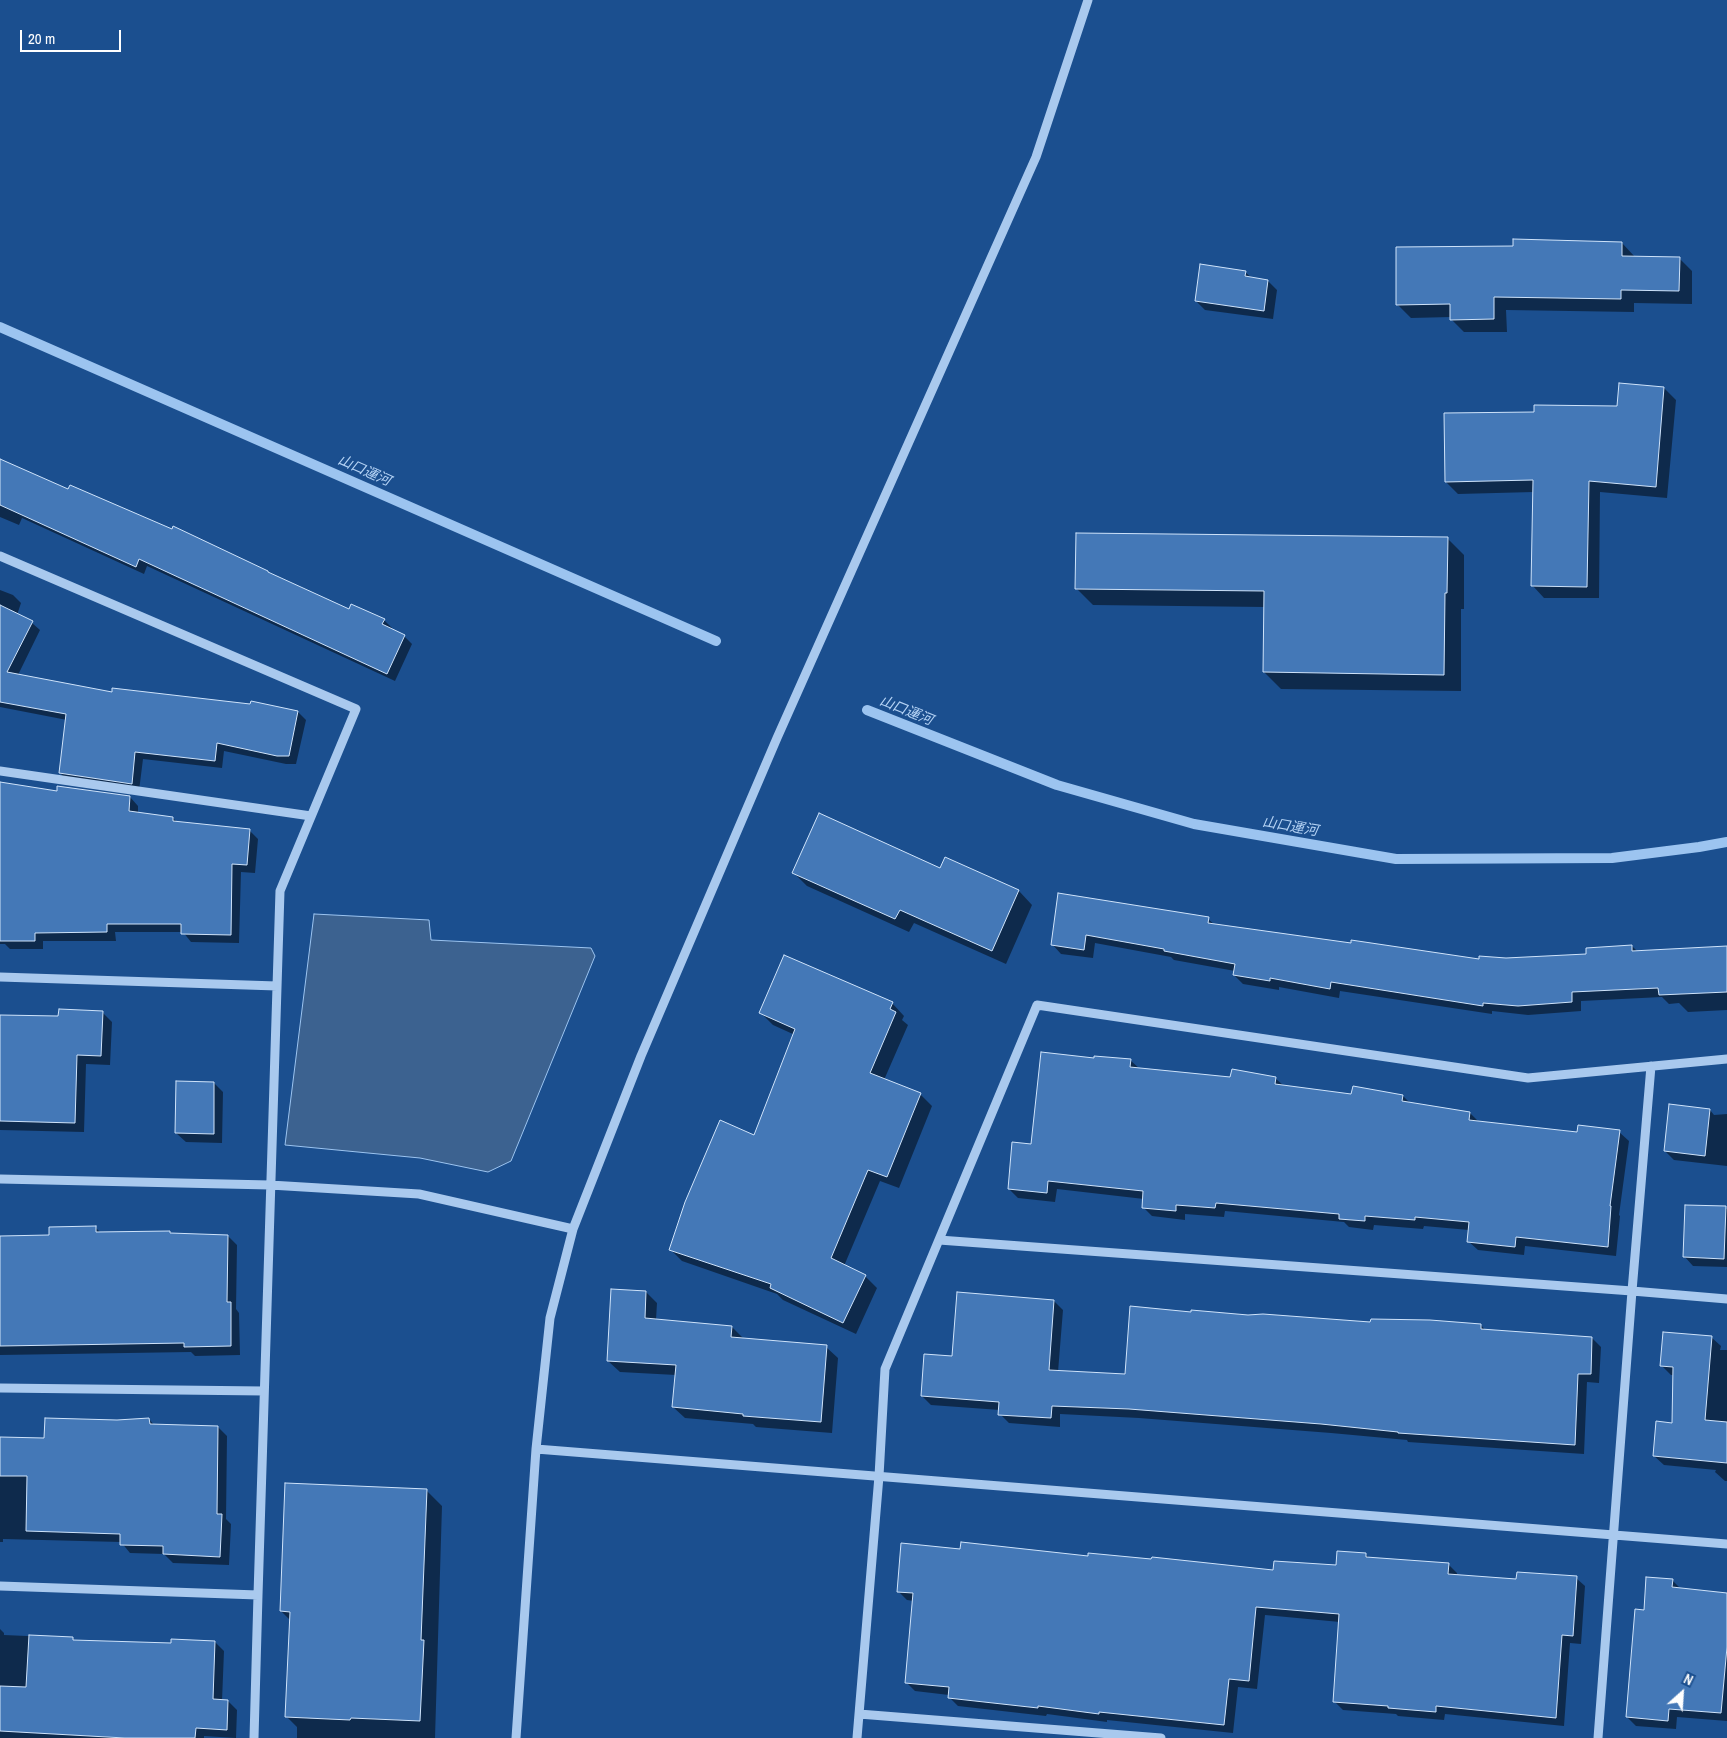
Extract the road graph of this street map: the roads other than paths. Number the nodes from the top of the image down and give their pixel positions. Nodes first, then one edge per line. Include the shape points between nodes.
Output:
1 (1088, 0) edge
2 (0, 556) edge
3 (0, 771) edge
4 (311, 816) junction
5 (0, 977) edge
6 (277, 986) junction
7 (1727, 1059) edge
8 (1652, 1066) junction
9 (0, 1179) edge
10 (270, 1185) junction
11 (573, 1229) junction
12 (939, 1240) junction
13 (1632, 1291) junction
14 (1727, 1300) edge
15 (0, 1388) edge
16 (264, 1391) junction
17 (536, 1449) junction
18 (880, 1476) junction
19 (1614, 1535) junction
20 (1727, 1544) edge
21 (0, 1586) edge
22 (258, 1595) junction
23 (859, 1714) junction
24 (254, 1738) edge
25 (516, 1738) edge
26 (857, 1738) edge
27 (1161, 1738) edge
28 (1598, 1738) edge

1 - 11 street via 1036,157 774,747 641,1056
2 - 4 street via 356,709
3 - 4 street
4 - 6 street via 280,891
5 - 6 street
6 - 10 street
7 - 8 street
8 - 12 street via 1528,1078 1037,1005
8 - 13 street
9 - 10 street
10 - 11 street via 419,1194
10 - 16 street
11 - 17 street via 550,1318
12 - 13 street
12 - 18 street via 885,1369
13 - 14 street
13 - 19 street
15 - 16 street
16 - 22 street
17 - 18 street
17 - 25 street
18 - 19 street
18 - 23 street
19 - 20 street
19 - 28 street
21 - 22 street
22 - 24 street
23 - 26 street
23 - 27 street

